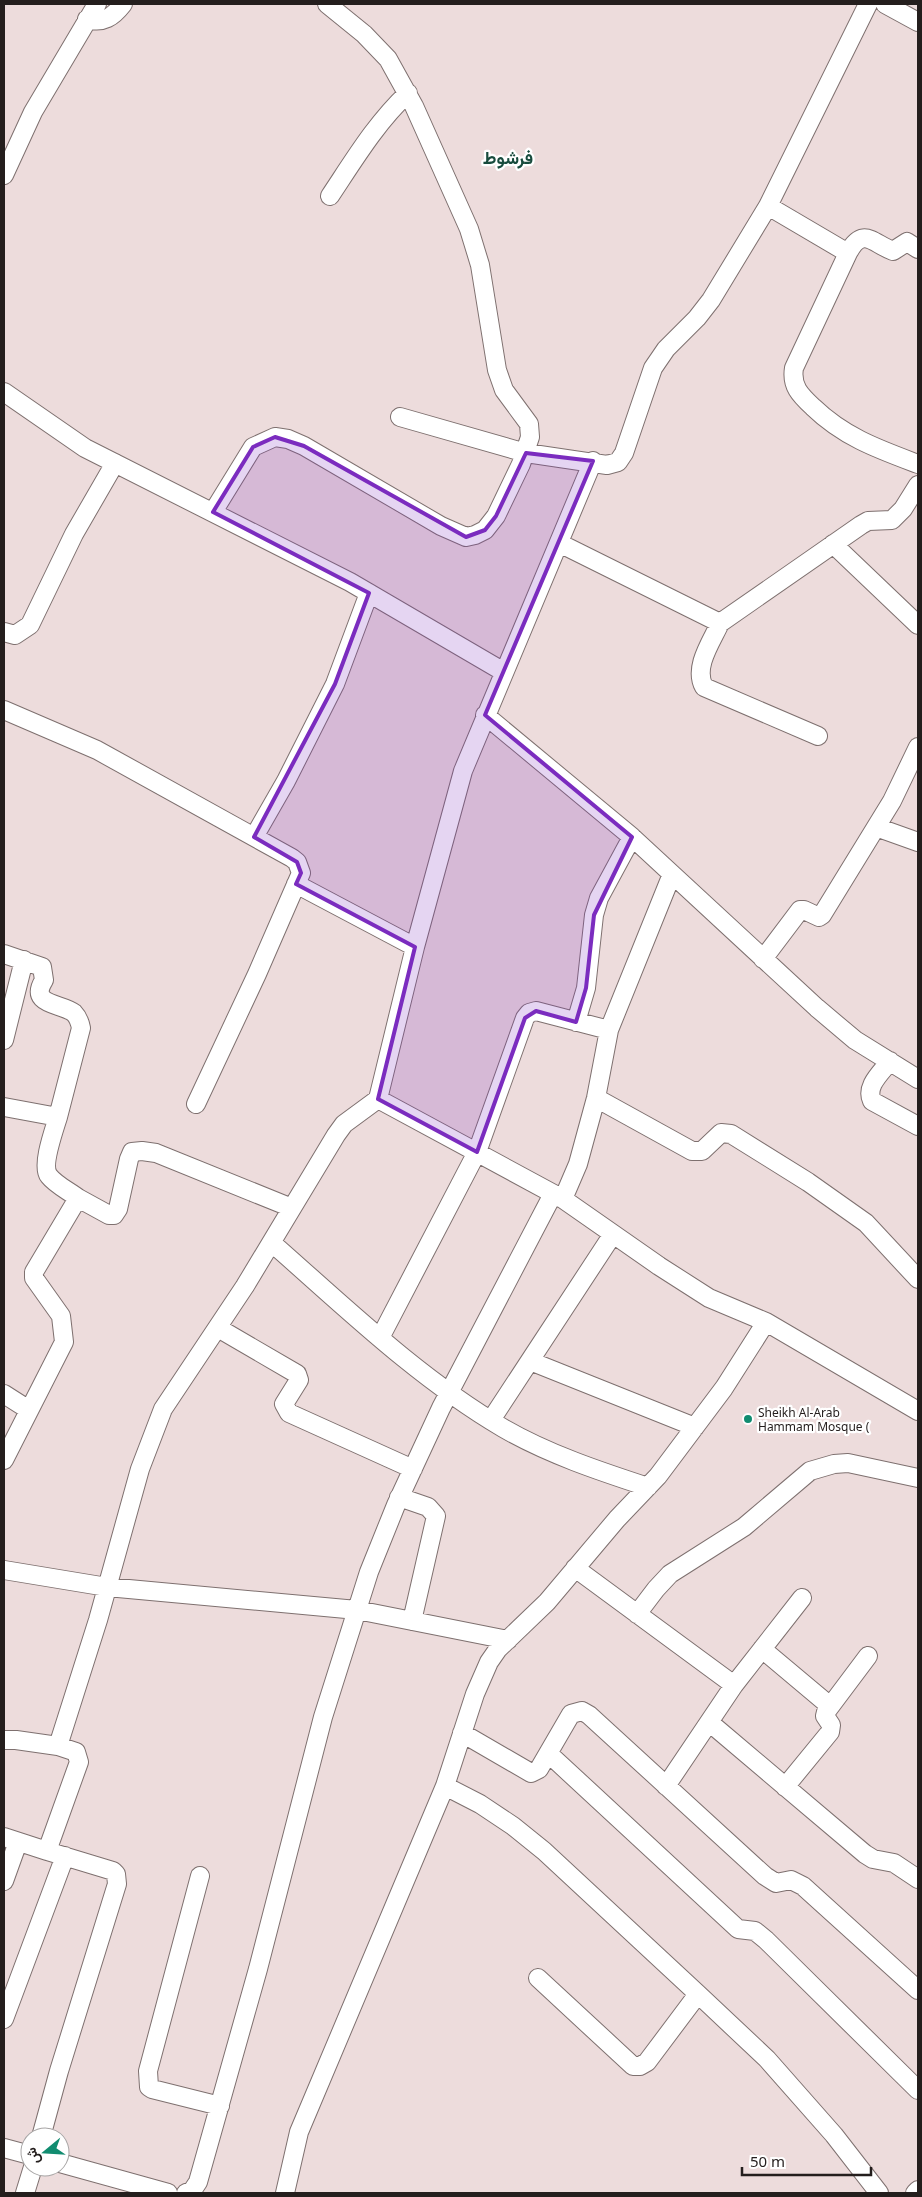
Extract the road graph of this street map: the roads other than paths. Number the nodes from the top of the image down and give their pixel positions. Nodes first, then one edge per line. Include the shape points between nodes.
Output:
1 (97, 4) edge
2 (123, 4) edge
3 (327, 4) edge
4 (868, 4) edge
5 (885, 4) edge
6 (87, 19) junction
7 (918, 22) edge
8 (408, 93) junction
9 (4, 175) edge
10 (330, 196) dead end
11 (768, 206) junction
12 (918, 249) edge
13 (848, 253) junction
14 (4, 392) edge
15 (400, 417) dead end
16 (526, 453) junction
17 (592, 461) junction
18 (115, 463) junction
19 (918, 464) edge
20 (918, 484) edge
21 (213, 512) junction
22 (559, 543) junction
23 (833, 544) junction
24 (369, 593) junction
25 (720, 623) junction
26 (918, 625) edge
27 (4, 632) edge
28 (504, 672) junction
29 (4, 710) edge
30 (485, 715) junction
31 (818, 736) dead end
32 (918, 746) edge
33 (876, 827) junction
34 (254, 837) junction
35 (632, 837) junction
36 (917, 839) edge
37 (672, 874) junction
38 (296, 884) junction
39 (415, 947) junction
40 (4, 954) edge
41 (763, 959) junction
42 (24, 960) junction
43 (576, 1022) junction
44 (609, 1030) junction
45 (4, 1040) edge
46 (890, 1061) junction
47 (918, 1079) edge
48 (596, 1098) junction
49 (378, 1099) junction
50 (196, 1104) dead end
51 (4, 1107) edge
52 (58, 1117) junction
53 (918, 1126) edge
54 (477, 1152) junction
55 (558, 1197) junction
56 (78, 1198) junction
57 (292, 1208) junction
58 (613, 1234) junction
59 (272, 1243) junction
60 (918, 1279) edge
61 (766, 1322) junction
62 (218, 1328) junction
63 (380, 1338) junction
64 (530, 1361) junction
65 (449, 1393) junction
66 (4, 1394) edge
67 (29, 1410) junction
68 (918, 1410) edge
69 (491, 1420) junction
70 (695, 1427) junction
71 (4, 1460) edge
72 (413, 1468) junction
73 (918, 1478) edge
74 (648, 1487) junction
75 (399, 1497) junction
76 (575, 1568) junction
77 (4, 1570) edge
78 (107, 1587) junction
79 (802, 1598) dead end
80 (357, 1610) junction
81 (637, 1614) junction
82 (412, 1621) junction
83 (508, 1640) junction
84 (762, 1649) junction
85 (868, 1656) dead end
86 (734, 1685) junction
87 (830, 1706) junction
88 (709, 1722) junction
89 (462, 1733) junction
90 (4, 1740) edge
91 (58, 1746) junction
92 (549, 1754) junction
93 (445, 1786) junction
94 (666, 1786) junction
95 (785, 1787) junction
96 (11, 1839) edge
97 (48, 1851) junction
98 (65, 1856) junction
99 (200, 1876) dead end
100 (918, 1879) edge
101 (4, 1881) edge
102 (538, 1978) dead end
103 (918, 1990) edge
104 (698, 1994) junction
105 (4, 2019) edge
106 (918, 2090) edge
107 (220, 2106) junction
108 (44, 2127) edge
109 (4, 2148) edge
110 (20, 2152) edge
111 (70, 2166) edge
112 (30, 2177) edge
113 (918, 2190) edge
114 (25, 2193) edge
115 (168, 2193) edge
116 (186, 2193) edge
117 (284, 2193) edge
118 (879, 2193) edge
119 (915, 2193) edge

1 - 6 street
2 - 6 street via 106,20
3 - 8 street via 388,59
4 - 11 street
5 - 7 street
6 - 9 street via 33,112
8 - 10 street via 378,126
8 - 16 street via 469,229 480,265 497,370 504,390 529,424
11 - 13 street
11 - 17 street via 711,300 666,348 653,368 622,458 612,464
12 - 13 street via 907,242 893,252 868,238 861,238 853,243
13 - 19 street via 794,368 796,390 831,424 869,446
14 - 18 street via 55,429
15 - 16 street
16 - 17 street
16 - 21 street via 486,530 466,537 441,526 304,446 275,437 253,447
17 - 22 street
18 - 21 street
18 - 27 street via 74,534 30,624 15,635
20 - 23 street via 892,520 868,521
21 - 24 street
22 - 25 street
22 - 28 street
23 - 25 street
23 - 26 street
24 - 28 street
24 - 34 street via 335,684
25 - 31 street via 702,663 700,673 704,687
28 - 30 street
29 - 34 street via 98,750
30 - 35 street
30 - 39 street via 463,771
32 - 33 street
33 - 36 street
33 - 41 street via 821,916 800,910
34 - 38 street via 297,862 301,873
35 - 37 street
35 - 43 street via 599,898 594,915 586,988
37 - 41 street
37 - 44 street
38 - 39 street
38 - 50 street
39 - 49 street
40 - 42 street
41 - 46 street via 855,1040
42 - 45 street
42 - 52 street via 42,967 44,980 40,995 44,1000 74,1013 81,1028
43 - 44 street
43 - 54 street via 536,1011 525,1018
44 - 48 street
46 - 47 street
46 - 53 street via 871,1086 872,1102
48 - 55 street via 578,1164
48 - 60 street via 692,1151 702,1151 721,1133 731,1134 866,1223
49 - 54 street
49 - 57 street via 344,1124
51 - 52 street
52 - 56 street via 46,1170
54 - 55 street
54 - 63 street
55 - 58 street
55 - 65 street
56 - 57 street via 114,1215 132,1152 142,1151 156,1153
56 - 67 street via 34,1272 34,1278 61,1316 64,1342
57 - 59 street
58 - 61 street via 710,1298
58 - 64 street
59 - 62 street
59 - 63 street
61 - 68 street
61 - 70 street
62 - 72 street via 297,1374 299,1380 284,1404 288,1413
62 - 78 street via 163,1409 140,1469
63 - 65 street
64 - 69 street
64 - 70 street
65 - 69 street
65 - 72 street
66 - 67 street
67 - 71 street
69 - 74 street via 582,1465
70 - 74 street
72 - 75 street
73 - 81 street via 848,1463 810,1471 744,1526 670,1574
74 - 76 street
75 - 80 street
75 - 82 street via 428,1507 436,1516
76 - 81 street
76 - 83 street via 547,1602
77 - 78 street
78 - 80 street
78 - 91 street
79 - 84 street
80 - 82 street
80 - 107 street via 323,1717
81 - 86 street
82 - 83 street
83 - 89 street via 489,1662
84 - 86 street
84 - 87 street
85 - 87 street
86 - 88 street
87 - 95 street via 825,1716 831,1725 830,1732
88 - 94 street
88 - 95 street
89 - 92 street via 531,1773 540,1769
89 - 93 street
90 - 91 street
91 - 97 street via 76,1752 79,1762
92 - 94 street via 571,1714 582,1711
92 - 106 street via 738,1929 755,1931 766,1940
93 - 104 street via 496,1815 544,1851
93 - 117 street via 299,2132
94 - 103 street via 771,1881 796,1881 808,1890
95 - 100 street via 873,1860 894,1863
96 - 97 street
96 - 101 street
97 - 98 street
98 - 105 street
98 - 108 street via 113,1870 117,1884
99 - 107 street via 148,2081 152,2089
102 - 104 street via 633,2066 647,2062
104 - 118 street via 767,2059 834,2135
107 - 116 street via 198,2182 192,2191
109 - 110 street
111 - 115 street
112 - 114 street
113 - 119 street

